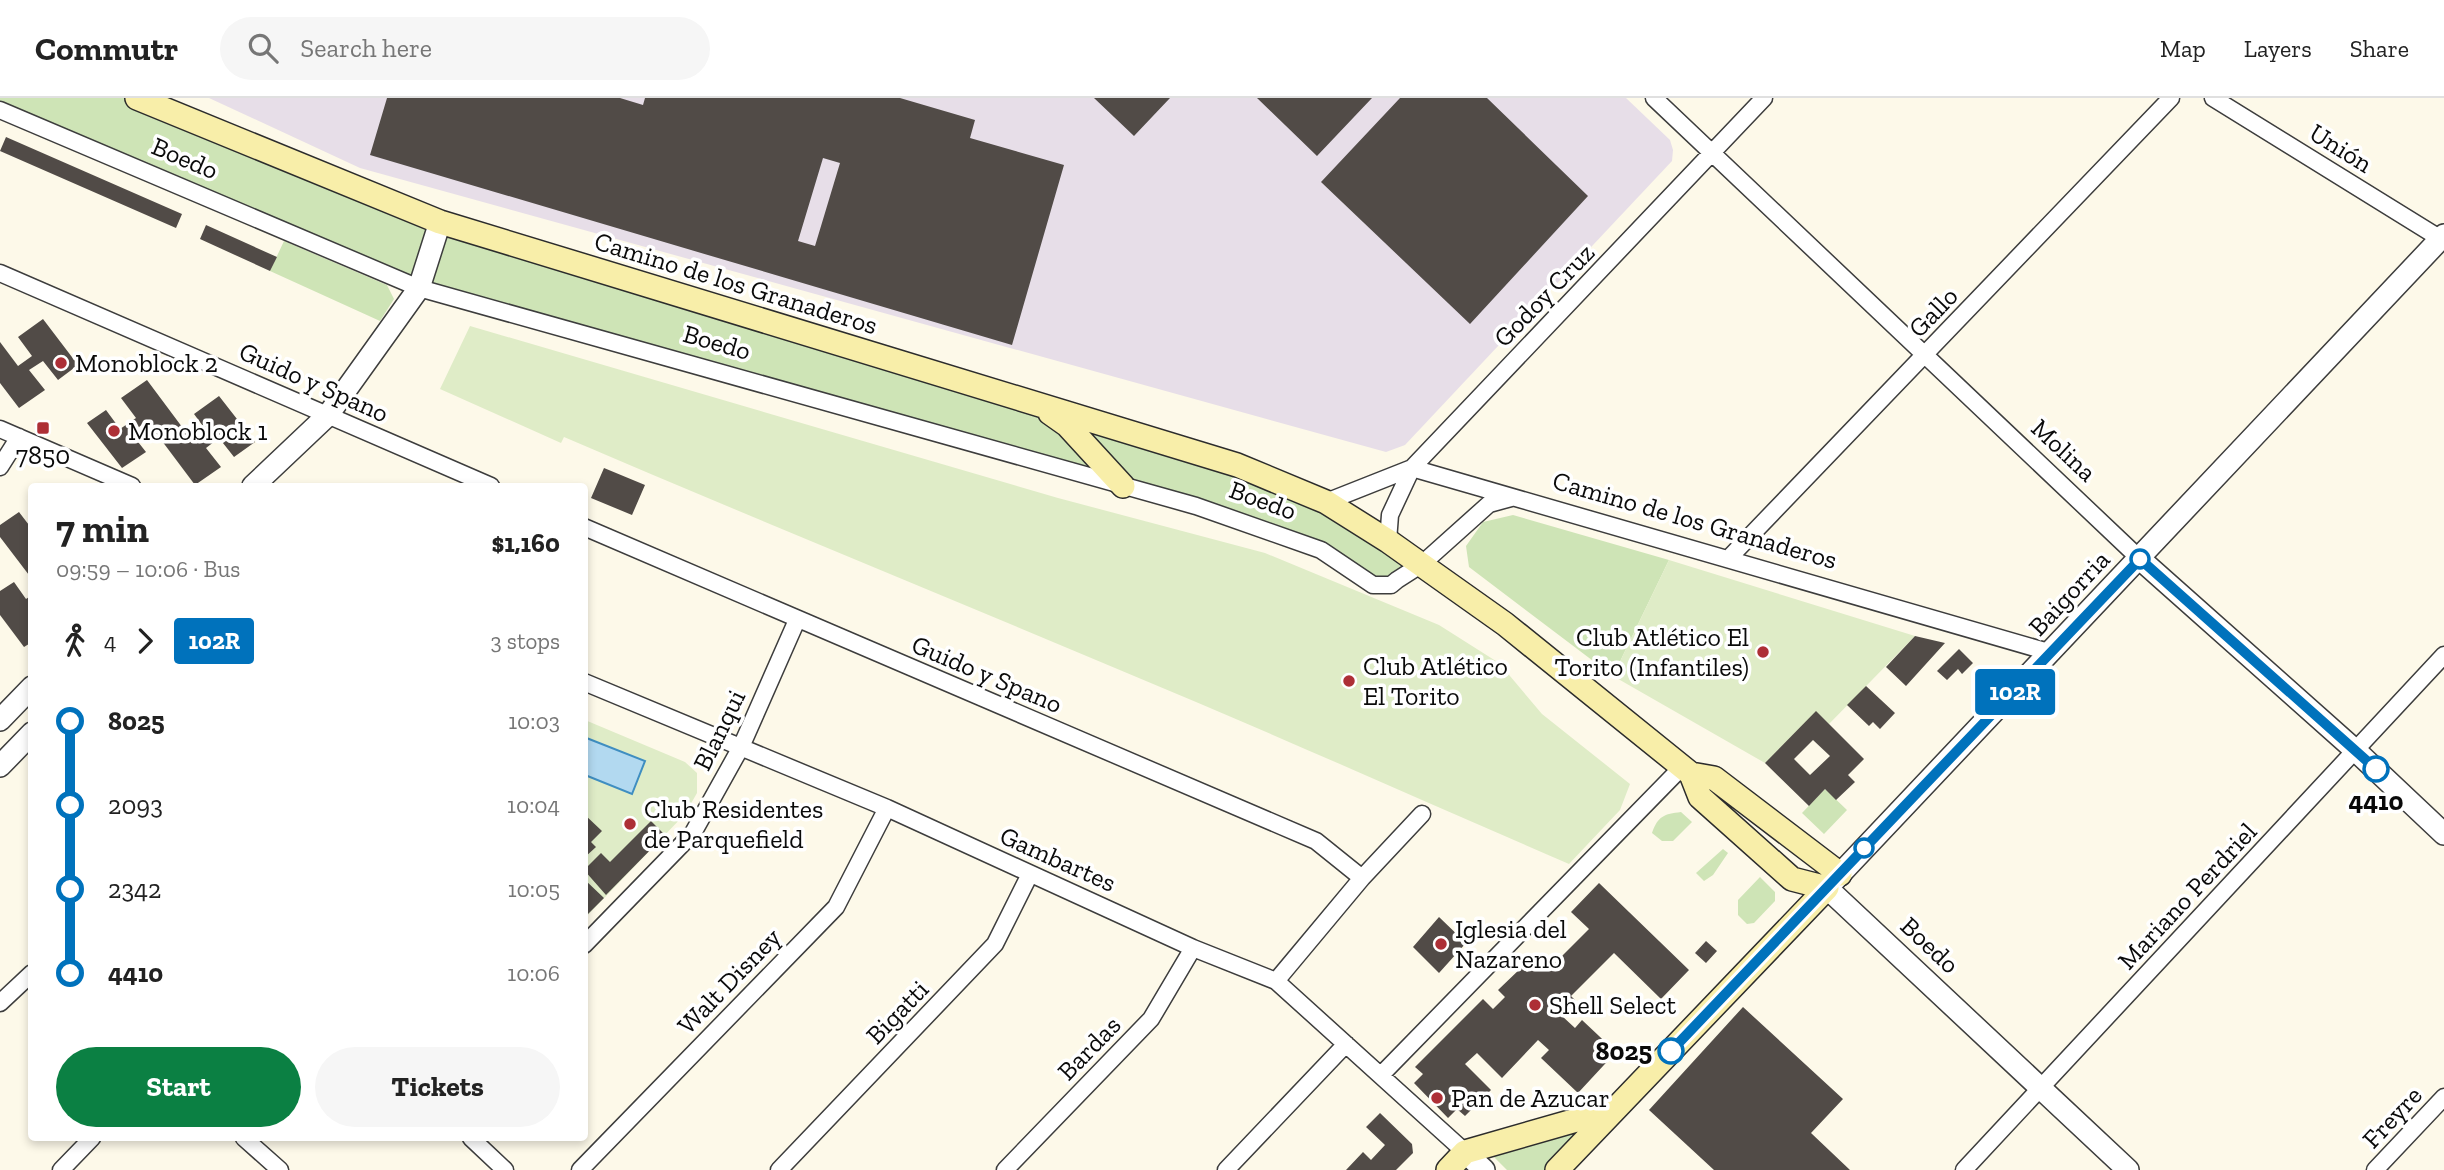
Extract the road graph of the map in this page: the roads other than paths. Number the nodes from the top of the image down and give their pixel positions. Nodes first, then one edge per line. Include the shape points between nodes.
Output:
1 (137, 98) edge
2 (1654, 98) edge
3 (1764, 98) edge
4 (2171, 98) edge
5 (2213, 98) edge
6 (0, 110) edge
7 (1712, 153) junction
8 (440, 222) junction
9 (2443, 238) edge
10 (0, 273) edge
11 (419, 288) junction
12 (1925, 356) junction
13 (1039, 404) junction
14 (328, 415) junction
15 (0, 429) edge
16 (19, 437) junction
17 (0, 467) edge
18 (1412, 468) junction
19 (125, 483) edge
20 (256, 483) edge
21 (484, 483) edge
22 (1123, 486) junction
23 (1511, 498) junction
24 (1325, 502) junction
25 (588, 529) edge
26 (1388, 541) junction
27 (1729, 558) junction
28 (2140, 559) junction
29 (1422, 564) junction
30 (797, 620) junction
31 (2052, 653) junction
32 (2444, 655) edge
33 (588, 684) edge
34 (28, 691) edge
35 (0, 720) edge
36 (28, 737) edge
37 (741, 747) junction
38 (2356, 751) junction
39 (0, 766) edge
40 (1686, 770) junction
41 (887, 808) junction
42 (1422, 814) dead end
43 (2444, 834) edge
44 (1030, 874) junction
45 (1362, 878) junction
46 (1833, 881) junction
47 (588, 941) edge
48 (1193, 947) junction
49 (28, 977) edge
50 (1276, 981) junction
51 (0, 1003) edge
52 (1346, 1044) junction
53 (1381, 1075) junction
54 (2041, 1088) junction
55 (2444, 1097) edge
56 (1615, 1109) junction
57 (89, 1141) edge
58 (247, 1141) edge
59 (474, 1141) edge
60 (1465, 1152) junction
61 (61, 1170) edge
62 (280, 1170) edge
63 (505, 1170) edge
64 (580, 1170) edge
65 (779, 1170) edge
66 (1005, 1170) edge
67 (1226, 1170) edge
68 (1448, 1170) edge
69 (1483, 1170) edge
70 (1557, 1170) edge
71 (1964, 1170) edge
72 (2128, 1170) edge
73 (2375, 1170) edge

1 - 8 main road, Camino de los Granaderos
2 - 7 street, Molina
3 - 7 street, Godoy Cruz
4 - 12 street, Gallo
5 - 9 street, Unión
6 - 11 street, Boedo
7 - 12 street, Molina
7 - 18 street, Godoy Cruz
8 - 11 street
8 - 13 main road, Camino de los Granaderos
9 - 28 street, Baigorria
10 - 14 street, Guido y Spano
11 - 14 street
11 - 22 street, Boedo
12 - 27 street, Gallo
12 - 28 street, Molina
13 - 22 main road via 1067,425
13 - 24 main road, Camino de los Granaderos via 1237,465
14 - 20 street
14 - 21 street, Guido y Spano
15 - 16 street
16 - 17 street
16 - 19 street
18 - 23 street, Camino de los Granaderos
18 - 24 street
18 - 26 street, Godoy Cruz via 1390,515
22 - 29 street, Boedo via 1321,550 1373,585 1391,584
23 - 27 street, Camino de los Granaderos
23 - 29 street, Boedo via 1489,504
24 - 26 main road, Camino de los Granaderos
25 - 30 street, Guido y Spano
26 - 29 main road, Boedo
27 - 31 street, Camino de los Granaderos
28 - 31 street, Baigorria
28 - 38 street, Molina
29 - 40 main road, Boedo via 1505,624
30 - 37 street, Blanqui
30 - 45 street, Guido y Spano via 1316,841
31 - 46 street, Baigorria
32 - 38 street, Mariano Perdriel
33 - 37 street, Gambartes
34 - 35 street
36 - 39 street
37 - 41 street, Gambartes
37 - 47 street, Blanqui via 693,833
38 - 43 street, Molina
38 - 54 street, Mariano Perdriel
40 - 46 main road, Boedo via 1714,778
40 - 46 main road, Boedo via 1700,797 1792,879
40 - 53 street
41 - 44 street, Gambartes
41 - 64 street, Walt Disney via 836,907
42 - 45 street
44 - 48 street, Gambartes
44 - 65 street, Bigatti via 995,944
45 - 50 street
46 - 54 street, Boedo
46 - 56 main road, Baigorria
48 - 50 street, Gambartes
48 - 66 street, Bardas via 1151,1019
49 - 51 street
50 - 52 street, Gambartes
52 - 53 street, Gambartes
52 - 67 street
53 - 60 street, Gambartes
54 - 71 street, Mariano Perdriel
54 - 72 street, Boedo
55 - 73 street, Freyre
56 - 60 main road
56 - 70 main road, Baigorria
57 - 61 street
58 - 62 street
59 - 63 street
60 - 68 main road
60 - 69 street

